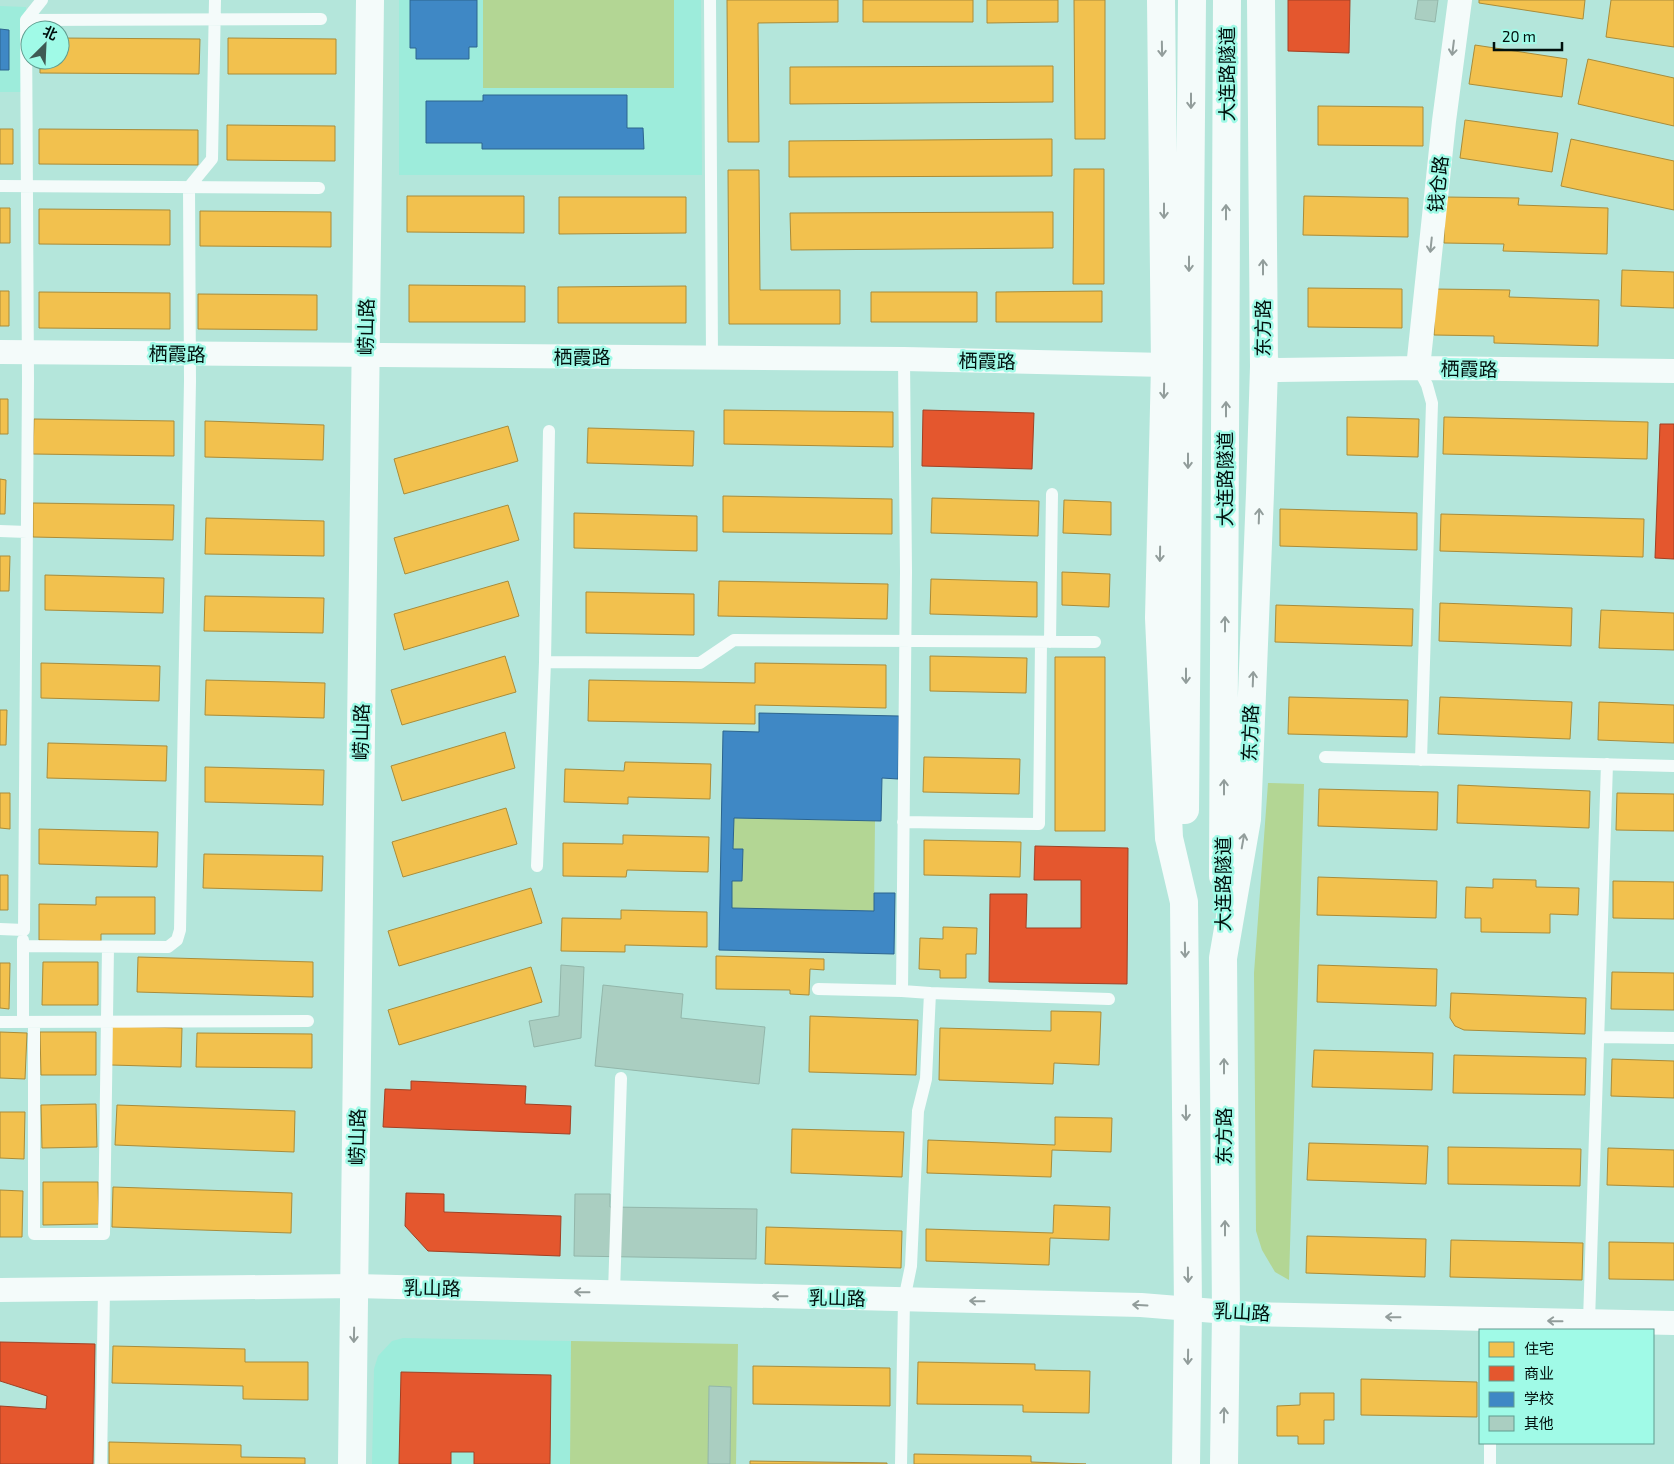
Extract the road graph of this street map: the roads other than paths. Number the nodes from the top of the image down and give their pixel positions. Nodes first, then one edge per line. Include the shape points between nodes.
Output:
1 (42, 0) edge
2 (215, 0) edge
3 (370, 0) edge
4 (710, 0) edge
5 (1161, 0) edge
6 (1192, 0) edge
7 (1227, 0) edge
8 (1261, 0) edge
9 (1460, 0) edge
10 (321, 19) dead end
11 (26, 20) edge
12 (70, 20) edge
13 (214, 20) junction
14 (26, 70) edge
15 (0, 186) edge
16 (189, 186) junction
17 (26, 187) junction
18 (320, 188) dead end
19 (0, 352) edge
20 (28, 352) junction
21 (189, 354) junction
22 (365, 356) junction
23 (712, 358) junction
24 (904, 359) junction
25 (1165, 365) junction
26 (1264, 367) junction
27 (1418, 368) junction
28 (1674, 371) edge
29 (549, 431) dead end
30 (1052, 494) dead end
31 (0, 531) edge
32 (27, 532) junction
33 (905, 642) junction
34 (1045, 642) junction
35 (1095, 642) dead end
36 (545, 662) junction
37 (1325, 758) dead end
38 (1421, 760) junction
39 (1607, 764) junction
40 (1674, 766) edge
41 (903, 822) junction
42 (537, 866) dead end
43 (1184, 902) junction
44 (0, 929) edge
45 (24, 930) junction
46 (23, 946) junction
47 (108, 946) junction
48 (1223, 958) junction
49 (818, 989) dead end
50 (902, 991) junction
51 (930, 993) junction
52 (1110, 999) dead end
53 (0, 1022) edge
54 (28, 1022) junction
55 (107, 1022) junction
56 (308, 1022) dead end
57 (1599, 1037) junction
58 (1674, 1038) edge
59 (621, 1078) dead end
60 (355, 1286) junction
61 (0, 1290) edge
62 (104, 1290) junction
63 (614, 1292) junction
64 (904, 1300) junction
65 (1188, 1308) junction
66 (1226, 1312) junction
67 (1589, 1321) junction
68 (1674, 1323) edge
69 (1490, 1444) edge
70 (101, 1464) edge
71 (352, 1464) edge
72 (901, 1464) edge
73 (1186, 1464) edge
74 (1224, 1464) edge
75 (1490, 1464) edge

1 - 11 lane
2 - 13 lane
3 - 22 main road, 崂山路
4 - 23 lane
5 -> 25 main road, 东方路
6 -> 43 main road, 大连路隧道
48 -> 7 main road, 大连路隧道
26 -> 8 main road, 东方路
9 -> 27 street, 钱仓路
10 - 13 lane
12 - 13 lane
13 - 16 lane via 212,158
14 - 17 lane
15 - 17 lane
16 - 17 lane
16 - 18 lane
16 - 21 lane
17 - 20 lane
19 - 20 street, 栖霞路
20 - 21 street, 栖霞路
20 - 32 lane
21 - 22 street, 栖霞路
21 - 47 lane via 180,930 177,940 168,947
22 - 23 street, 栖霞路
22 - 60 main road, 崂山路
23 - 24 street, 栖霞路
24 - 25 street, 栖霞路
24 - 33 lane
25 -> 43 main road, 东方路 via 1159,618 1169,838
26 - 27 street, 栖霞路 via 1278,370
48 -> 26 main road, 东方路 via 1246,820
27 - 28 street, 栖霞路
27 - 38 lane via 1432,404
29 - 36 lane
30 - 34 lane
31 - 32 lane
32 - 45 lane
33 - 34 lane
33 - 36 lane via 734,640 700,663
33 - 41 lane
34 - 35 lane
34 - 41 lane via 1039,824
36 - 42 lane
37 - 38 lane
38 - 39 lane
39 - 40 lane
39 - 57 lane
41 - 50 lane
43 -> 65 main road, 东方路
44 - 45 lane
45 - 46 lane
46 - 47 lane
46 - 54 lane
47 - 55 lane
66 -> 48 main road, 东方路
49 - 50 lane
50 - 51 lane
51 - 52 lane
51 - 64 lane via 926,1079 918,1111 911,1266
53 - 54 lane
54 - 55 lane
54 - 55 lane via 34,1234 104,1234
55 - 56 lane
57 - 58 lane
57 - 67 lane
59 - 63 lane
60 - 62 street, 乳山路
63 -> 60 street, 乳山路
60 -> 71 main road, 崂山路
61 - 62 street, 乳山路
62 - 70 lane
64 -> 63 street, 乳山路
65 -> 64 street, 乳山路
64 - 72 lane
65 - 66 street, 乳山路
65 -> 73 main road, 东方路
67 -> 66 street, 乳山路
74 -> 66 main road, 东方路
67 - 68 street, 乳山路
69 - 75 lane

